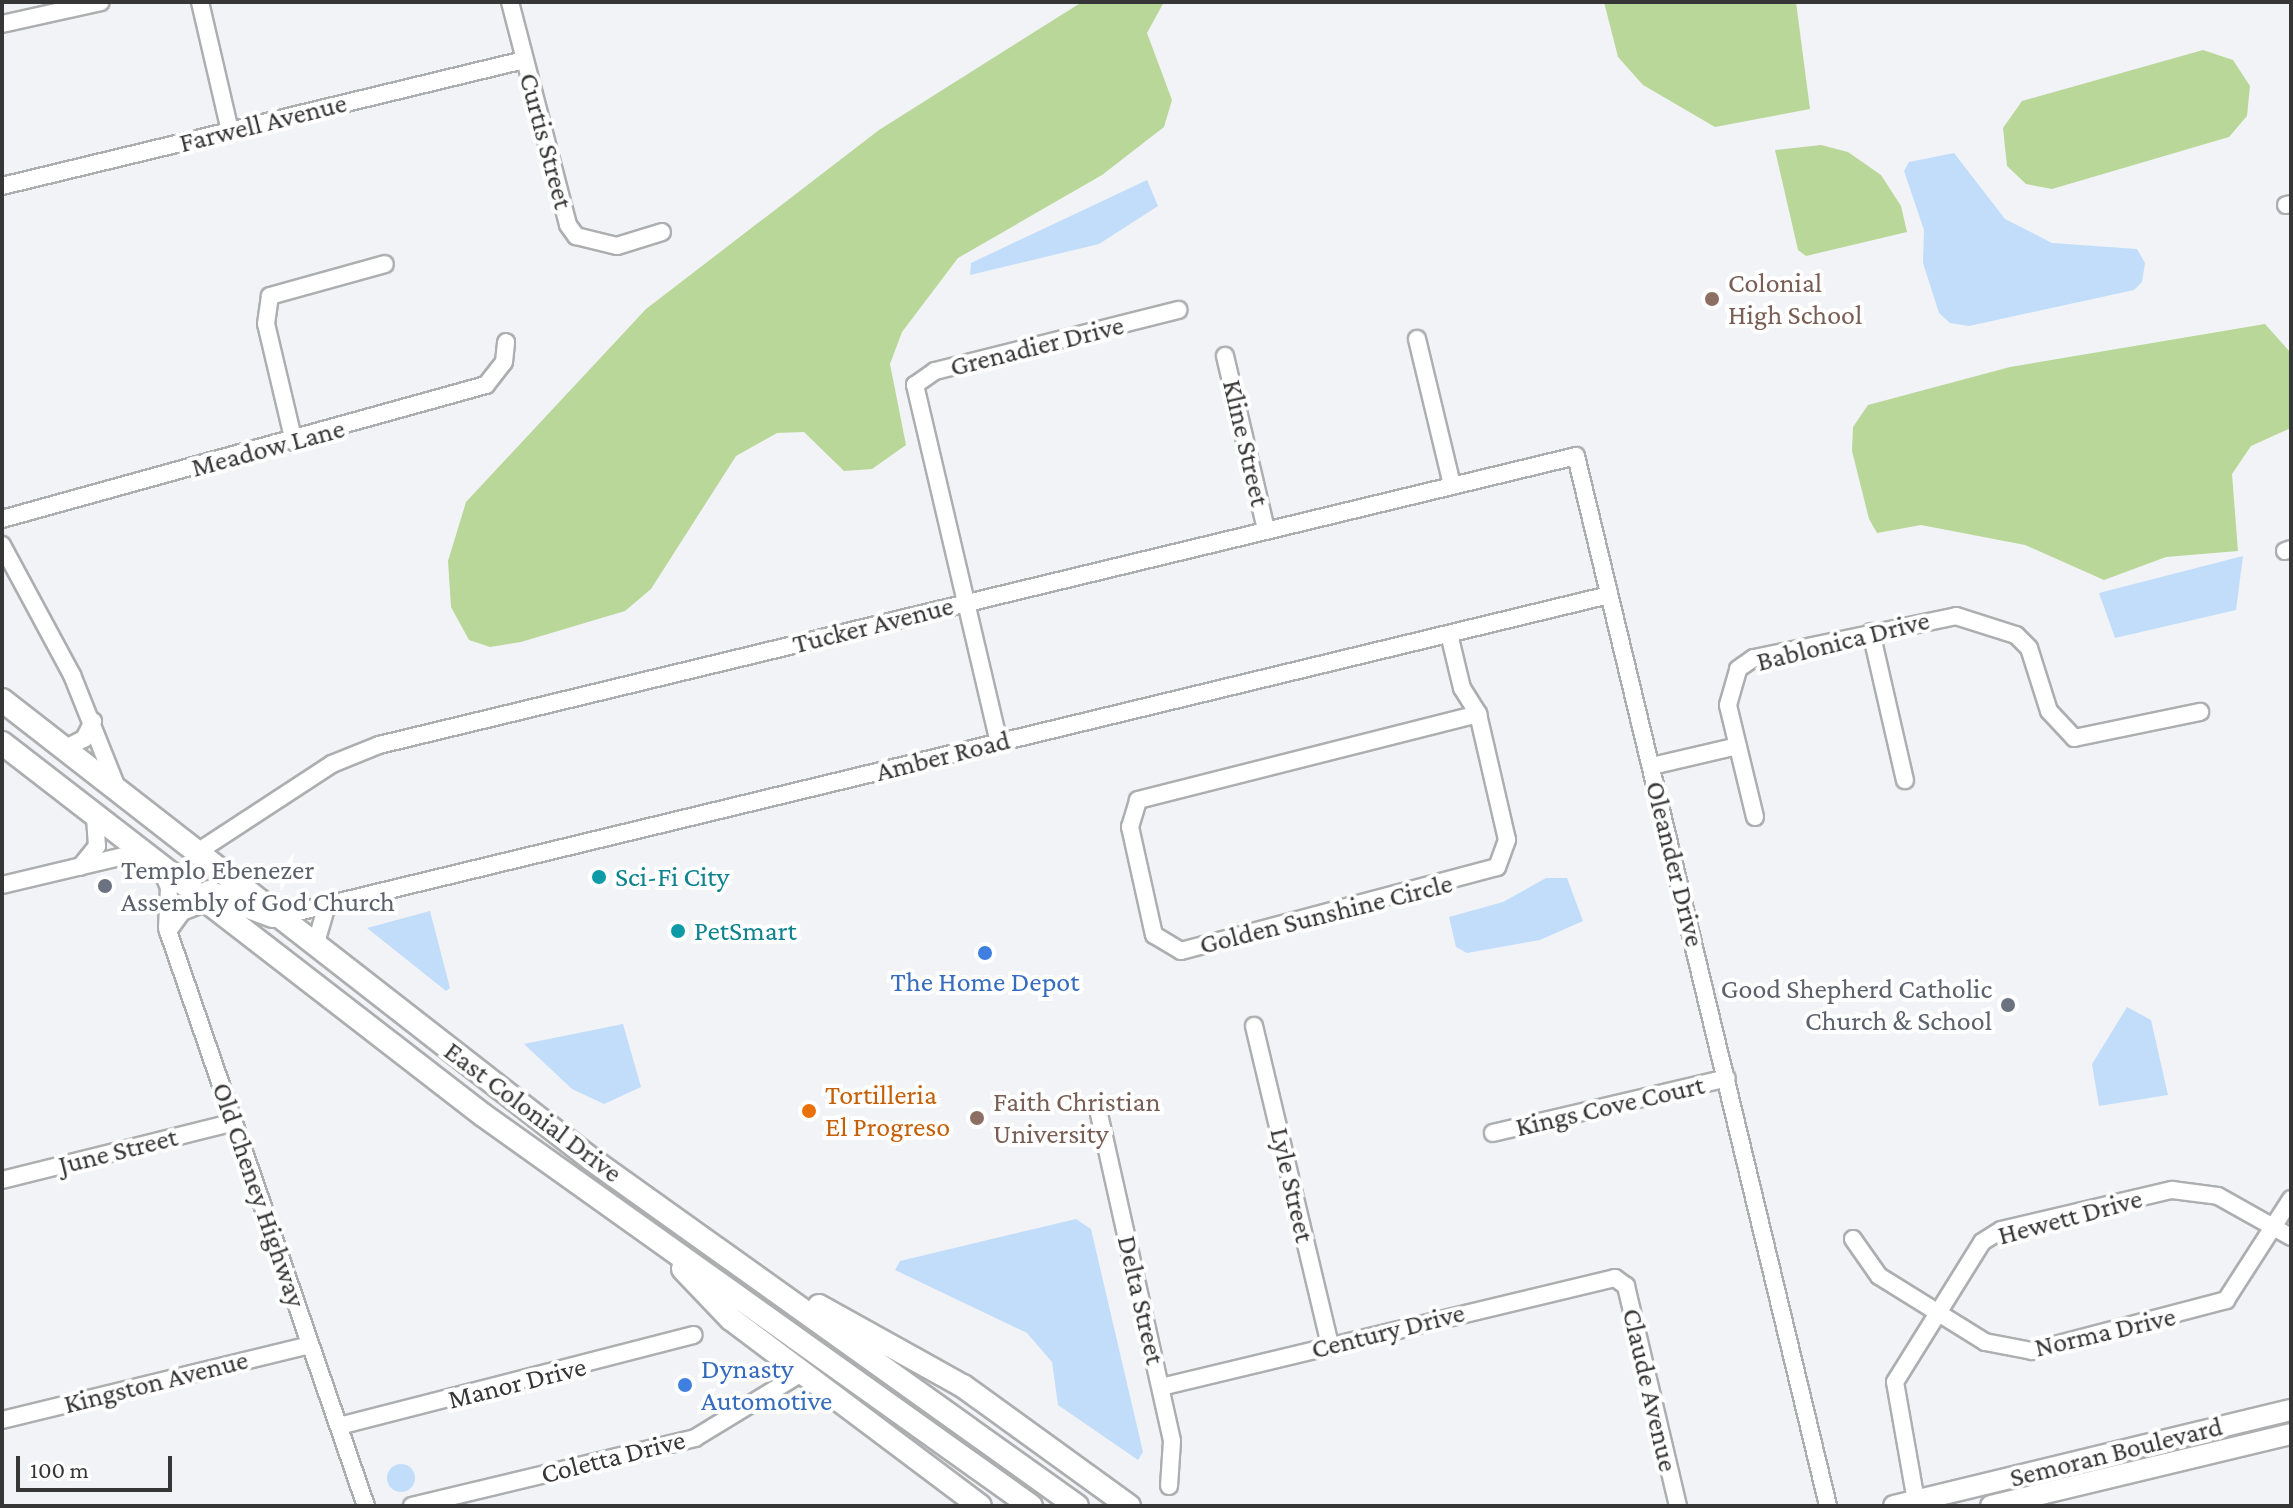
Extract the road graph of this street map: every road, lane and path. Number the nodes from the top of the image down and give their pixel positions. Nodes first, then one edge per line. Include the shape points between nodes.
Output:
1 (101, 2) edge
2 (200, 2) edge
3 (510, 2) edge
4 (2, 24) edge
5 (524, 60) junction
6 (230, 131) junction
7 (2, 186) edge
8 (662, 232) dead end
9 (385, 264) dead end
10 (1178, 310) dead end
11 (1417, 339) dead end
12 (506, 342) dead end
13 (1225, 356) dead end
14 (294, 442) junction
15 (1576, 456) joint
16 (1452, 485) junction
17 (2, 519) edge
18 (1266, 530) junction
19 (2, 545) edge
20 (1609, 595) junction
21 (966, 603) junction
22 (1871, 632) junction
23 (1455, 633) junction
24 (2, 700) edge
25 (2200, 712) dead end
26 (1478, 714) junction
27 (93, 721) junction
28 (2, 743) edge
29 (999, 743) junction
30 (1738, 746) junction
31 (62, 750) junction
32 (1652, 766) junction
33 (1905, 780) dead end
34 (120, 795) junction
35 (95, 817) junction
36 (1755, 817) dead end
37 (196, 853) junction
38 (152, 861) junction
39 (80, 867) junction
40 (2, 885) edge
41 (205, 903) junction
42 (327, 905) junction
43 (277, 917) junction
44 (168, 931) junction
45 (315, 946) junction
46 (295, 970) junction
47 (1254, 1026) dead end
48 (436, 1039) junction
49 (1727, 1078) junction
50 (1099, 1114) dead end
51 (483, 1115) junction
52 (234, 1122) junction
53 (1493, 1133) dead end
54 (591, 1159) junction
55 (2, 1180) edge
56 (2291, 1199) edge
57 (2274, 1228) junction
58 (650, 1233) junction
59 (2291, 1237) edge
60 (1853, 1239) dead end
61 (754, 1272) junction
62 (1615, 1278) joint
63 (1935, 1312) junction
64 (694, 1335) dead end
65 (310, 1345) junction
66 (1330, 1345) junction
67 (800, 1374) junction
68 (1161, 1387) junction
69 (2291, 1410) edge
70 (2, 1420) edge
71 (339, 1426) junction
72 (2291, 1434) edge
73 (1169, 1486) dead end
74 (1916, 1501) junction
75 (366, 1506) edge
76 (412, 1506) edge
77 (980, 1506) edge
78 (1031, 1506) edge
79 (1077, 1506) edge
80 (1129, 1506) edge
81 (1678, 1506) edge
82 (1828, 1506) edge
83 (1894, 1506) edge
84 (1991, 1506) edge

1 - 4 street
2 - 6 street
3 - 5 street, Curtis Street
5 - 6 street, Farwell Avenue
5 - 8 street, Curtis Street via 556,191 576,236 617,246
6 - 7 street, Farwell Avenue
9 - 14 street via 270,296 266,324
10 - 21 street, Grenadier Drive via 935,371 915,385
11 - 16 street
12 - 14 street, Meadow Lane via 504,362 486,385
13 - 18 street, Kline Street
14 - 17 street, Meadow Lane
15 - 16 street, Tucker Avenue
15 - 20 street, Oleander Drive
16 - 18 street, Tucker Avenue
18 - 21 street, Tucker Avenue
19 - 27 street
20 - 23 street, Amber Road
20 - 32 street, Oleander Drive
21 - 29 street
21 - 37 street, Tucker Avenue via 379,745 332,764
22 - 25 street, Bablonica Drive via 1956,616 2016,635 2029,648 2049,711 2074,738
22 - 30 street, Bablonica Drive via 1754,658 1738,669 1728,705
22 - 33 street
23 - 26 street, Golden Sunshine Circle
23 - 29 street, Amber Road
24 - 31 highway, East Colonial Drive
26 - 26 street, Golden Sunshine Circle via 1507,840 1497,867 1181,951 1154,935 1130,827 1138,800
27 - 31 street via 84,739
27 - 34 street
28 - 35 highway, East Colonial Drive
29 - 42 street, Amber Road
30 - 32 street
30 - 36 street, Bablonica Drive
31 - 34 highway, East Colonial Drive
32 - 49 street, Oleander Drive
34 - 37 highway, East Colonial Drive
35 - 38 highway, East Colonial Drive
35 - 39 street via 97,846
37 - 43 highway, East Colonial Drive
38 - 39 street
38 - 41 highway, East Colonial Drive
38 - 43 highway via 251,914
38 - 44 street via 169,888
39 - 40 street
41 - 44 street via 182,912
41 - 46 highway, East Colonial Drive
42 - 43 street, Amber Road
42 - 45 street
43 - 45 highway, East Colonial Drive
44 - 52 street, Old Cheney Highway
45 - 48 highway, East Colonial Drive
46 - 48 highway via 329,976 421,1041
46 - 51 highway, East Colonial Drive
47 - 66 street, Lyle Street
48 - 54 highway, East Colonial Drive
49 - 53 street, Kings Cove Court
49 - 82 street, Oleander Drive
50 - 68 street, Delta Street
51 - 54 highway
51 - 58 highway, East Colonial Drive
52 - 55 street, June Street
52 - 65 street, Old Cheney Highway
54 - 61 highway, East Colonial Drive
56 - 57 street, Norma Drive
57 - 59 street, Hewett Drive
57 - 63 street, Norma Drive via 2226,1300 2161,1320 2019,1351 1985,1342
57 - 63 street, Hewett Drive via 2218,1196 2172,1190 2001,1230 1967,1257
58 - 67 highway via 731,1319
58 - 78 highway, East Colonial Drive
60 - 63 street, Norma Drive via 1879,1276
61 - 79 highway, East Colonial Drive
61 - 80 highway via 963,1386
62 - 66 street, Century Drive
62 - 81 street, Claude Avenue via 1626,1286
63 - 74 street, Hewett Drive via 1895,1382
64 - 71 street, Manor Drive
65 - 70 street, Kingston Avenue
65 - 71 street, Old Cheney Highway
66 - 68 street, Century Drive
67 - 76 street, Coletta Drive via 695,1438
67 - 77 highway
68 - 73 street, Delta Street via 1174,1458
69 - 74 main road, Semoran Boulevard
71 - 75 street, Old Cheney Highway
72 - 84 main road, Semoran Boulevard
74 - 83 main road, Semoran Boulevard

